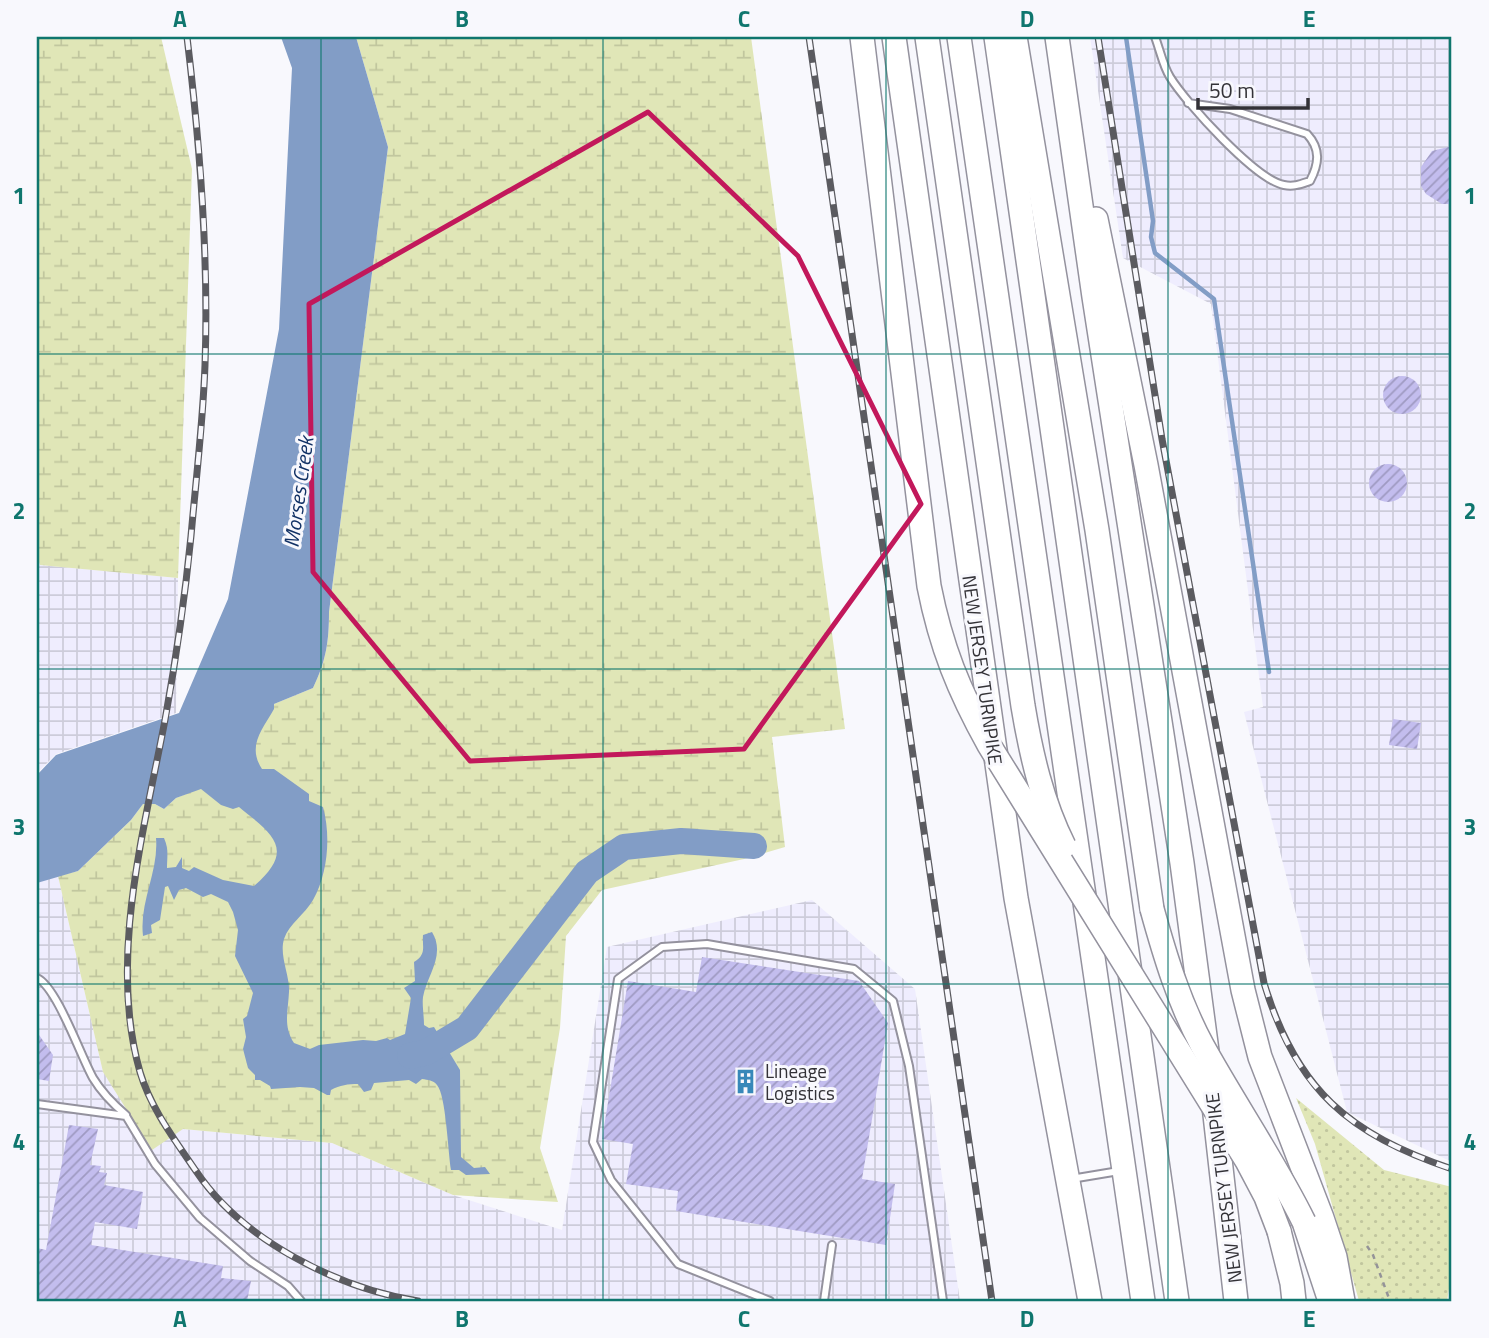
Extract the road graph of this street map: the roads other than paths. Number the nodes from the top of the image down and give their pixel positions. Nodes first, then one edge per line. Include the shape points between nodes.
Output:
1 (862, 37) edge
2 (894, 37) edge
3 (927, 37) edge
4 (959, 37) edge
5 (996, 37) edge
6 (1014, 37) edge
7 (1057, 37) edge
8 (1155, 37) edge
9 (1063, 72) junction
10 (1012, 80) junction
11 (1188, 103) junction
12 (1112, 942) junction
13 (37, 978) edge
14 (37, 1104) edge
15 (126, 1116) junction
16 (1124, 1170) junction
17 (1069, 1179) junction
18 (832, 1245) dead end
19 (301, 1301) edge
20 (771, 1301) edge
21 (824, 1301) edge
22 (943, 1301) edge
23 (1090, 1301) edge
24 (1143, 1301) edge
25 (1177, 1301) edge
26 (1236, 1301) edge
27 (1294, 1301) edge
28 (1329, 1301) edge
29 (1343, 1301) edge

1 - 12 highway, bridge via 937,627 958,685 989,745
2 - 17 highway, NEW JERSEY TURNPIKE via 1016,898
3 - 12 highway, bridge via 1031,754 1060,838
4 - 16 highway
5 - 10 highway
6 - 10 highway
7 - 9 highway, NEW JERSEY TURNPIKE
8 - 11 lane via 1169,75
9 - 26 highway, NEW JERSEY TURNPIKE via 1186,889
9 - 29 highway via 1106,259 1242,990 1260,1058 1335,1257
10 - 25 highway
10 - 28 highway, bridge via 1097,530 1152,909 1181,1000 1304,1222
11 - 11 lane via 1235,151 1281,185 1310,181 1317,167 1317,152 1307,134 1230,109
12 - 27 highway, bridge via 1266,1197 1279,1231
13 - 15 lane via 51,991 94,1079
14 - 15 lane
15 - 19 lane via 155,1164 200,1218
16 - 17 lane
16 - 24 highway
17 - 23 highway, NEW JERSEY TURNPIKE
18 - 21 lane
20 - 22 lane via 678,1264 611,1180 593,1142 618,979 662,947 707,944 854,969 893,1001 909,1066

